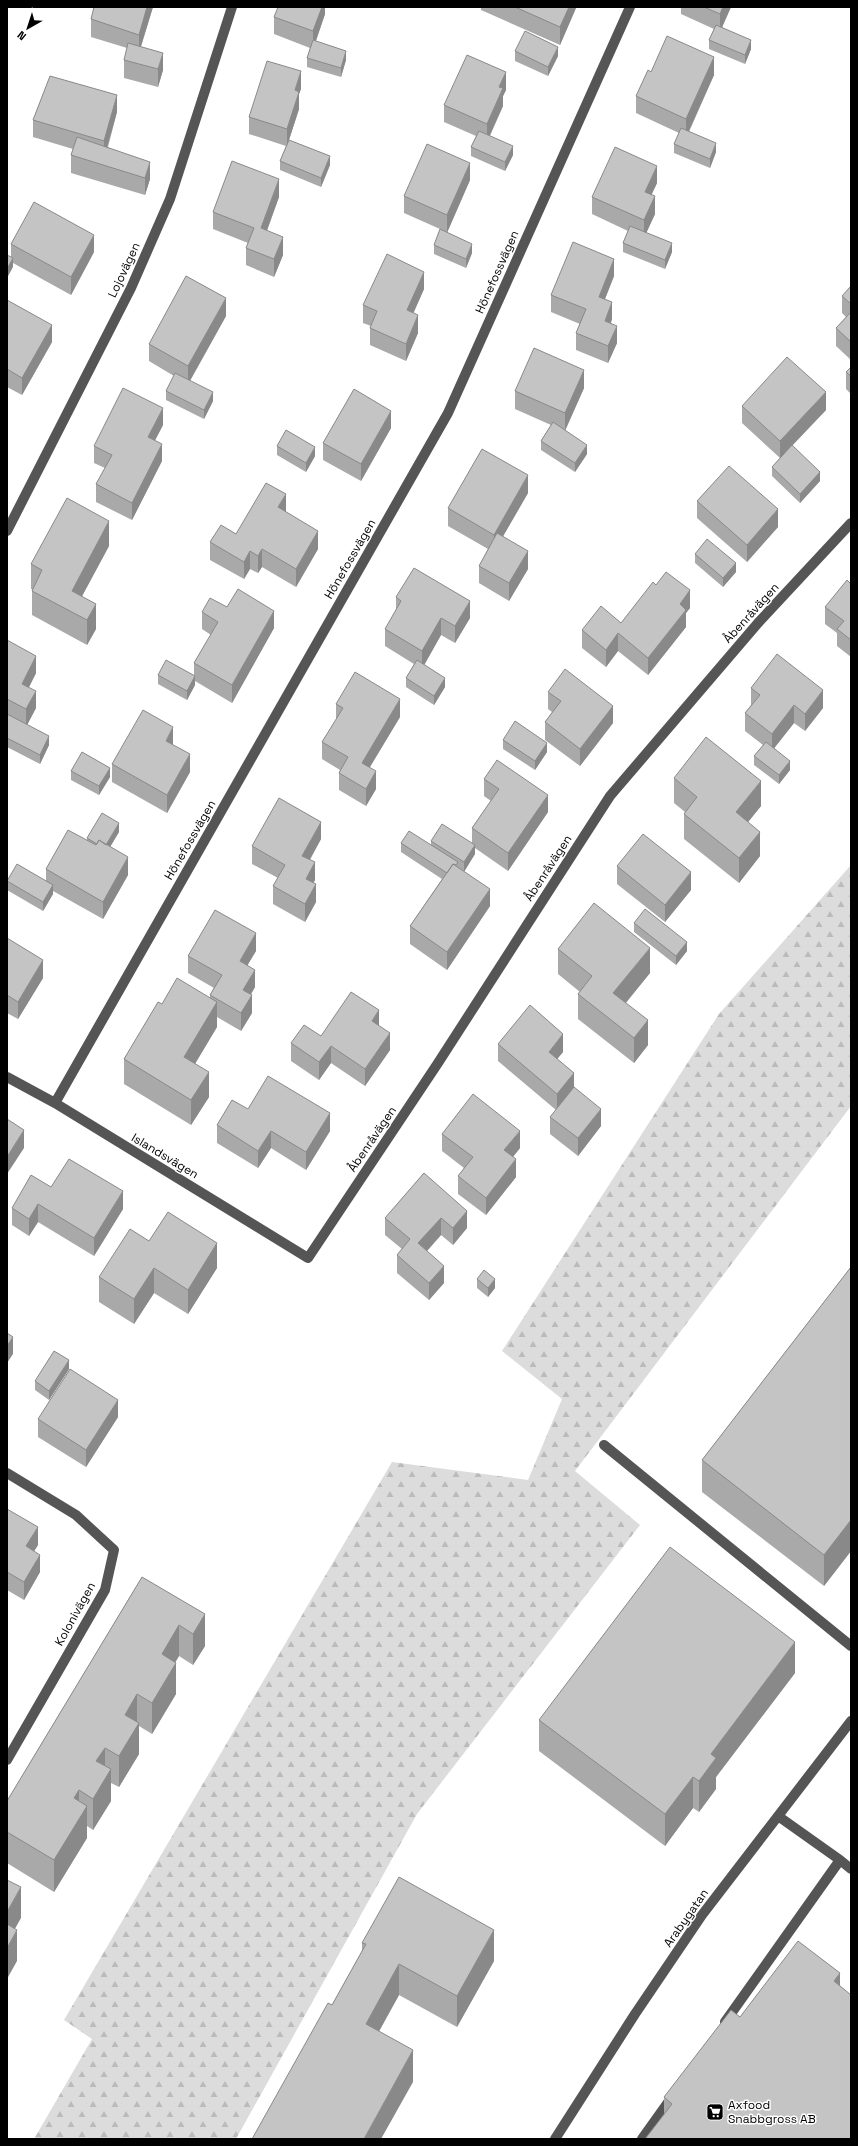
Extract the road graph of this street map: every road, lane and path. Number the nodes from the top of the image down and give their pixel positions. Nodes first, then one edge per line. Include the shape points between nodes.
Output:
1 (232, 7) edge
2 (630, 7) edge
3 (851, 523) edge
4 (7, 531) edge
5 (7, 1077) edge
6 (55, 1103) junction
7 (308, 1258) joint
8 (604, 1445) dead end
9 (7, 1472) edge
10 (851, 1646) edge
11 (851, 1721) edge
12 (7, 1760) edge
13 (778, 1816) junction
14 (840, 1860) junction
15 (851, 1869) edge
16 (720, 2029) edge
17 (679, 2087) edge
18 (555, 2139) edge
19 (642, 2139) edge

1 - 4 street, Lojovägen via 170,199 131,288
2 - 6 street, Hönefossvägen via 448,413
3 - 7 street, Åbenråvägen via 758,623 610,796 438,1063
5 - 6 street, Islandsvägen
6 - 7 street, Islandsvägen
8 - 10 street
9 - 12 street, Kolonivägen via 76,1515 114,1550 105,1590
11 - 13 street, Arabygatan
13 - 14 street
13 - 18 street, Arabygatan via 702,1915
14 - 15 street
14 - 16 street
17 - 19 street

